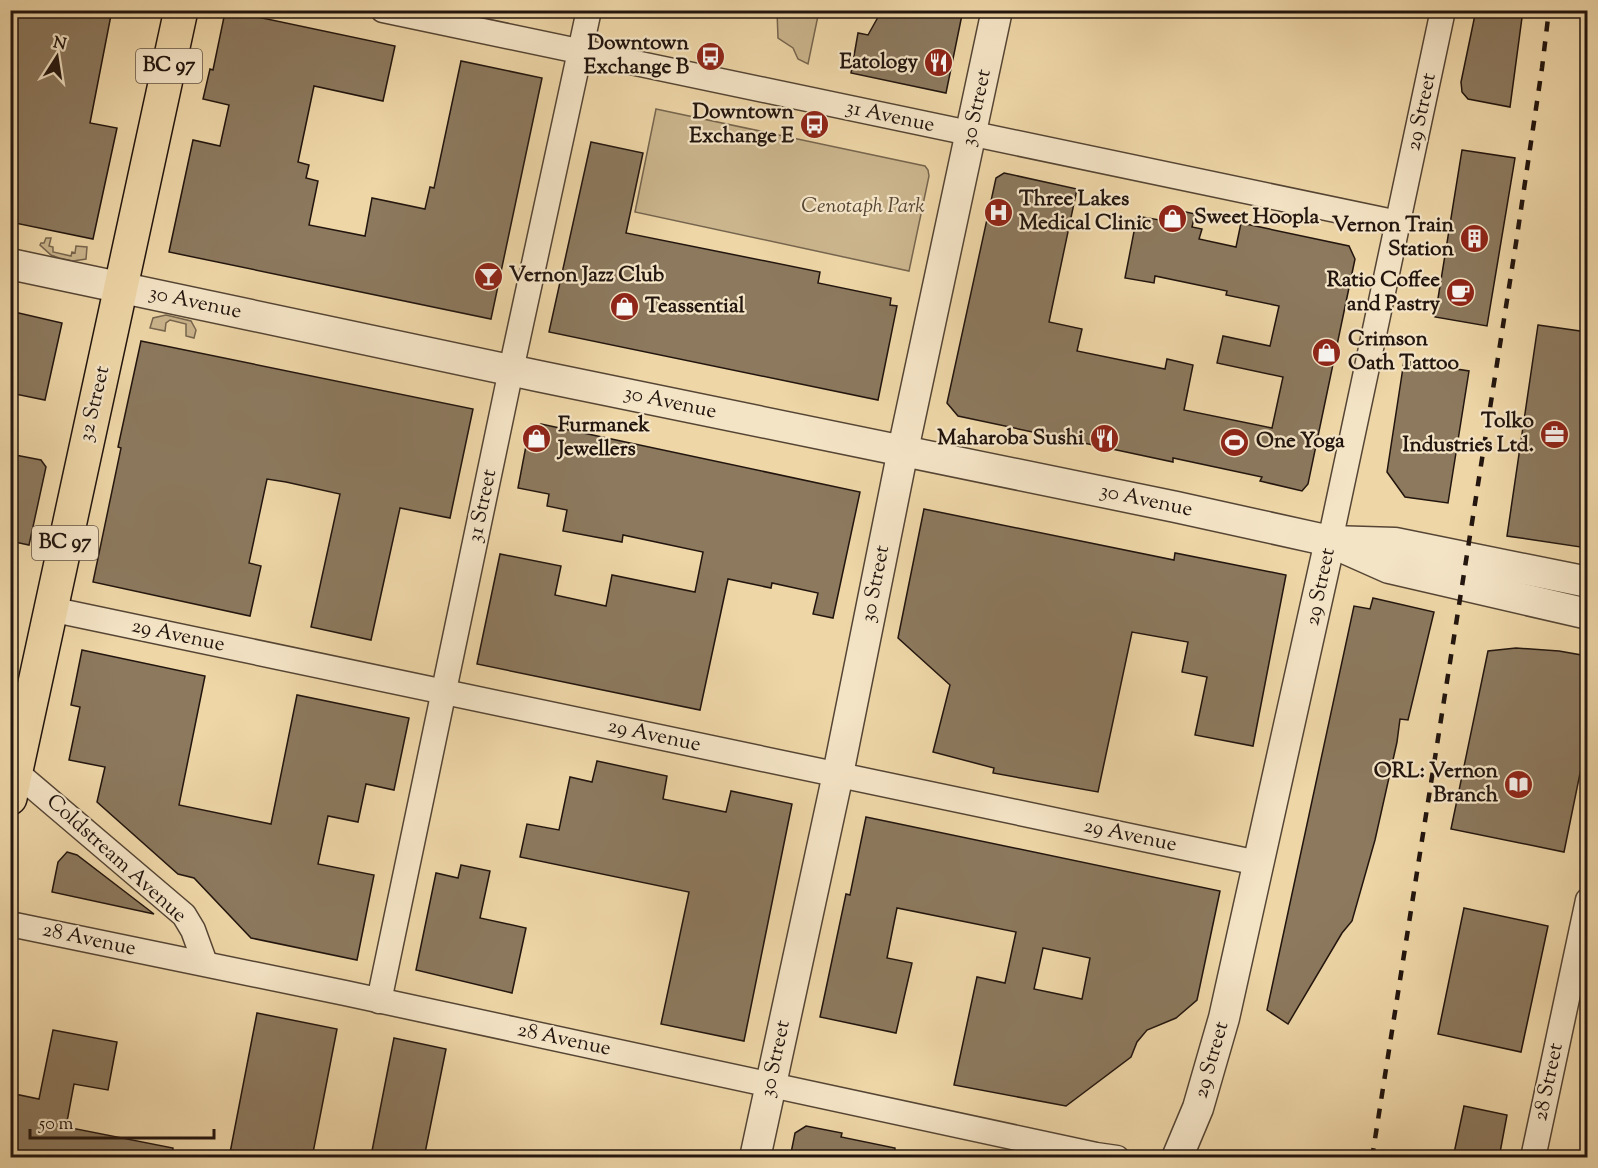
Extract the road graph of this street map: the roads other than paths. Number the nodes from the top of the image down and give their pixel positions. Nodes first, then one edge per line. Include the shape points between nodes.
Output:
1 (181, 10) edge
2 (383, 10) edge
3 (589, 10) edge
4 (997, 10) edge
5 (1443, 10) edge
6 (580, 52) junction
7 (971, 134) junction
8 (1398, 223) junction
9 (10, 264) edge
10 (121, 288) junction
11 (511, 370) junction
12 (903, 450) junction
13 (1330, 541) junction
14 (1389, 568) junction
15 (1587, 582) edge
16 (50, 609) junction
17 (1587, 614) edge
18 (1314, 620) junction
19 (444, 693) junction
20 (20, 704) edge
21 (838, 774) junction
22 (12, 778) edge
23 (1258, 863) junction
24 (1587, 900) edge
25 (10, 924) edge
26 (205, 963) junction
27 (379, 1001) junction
28 (770, 1084) junction
29 (755, 1158) edge
30 (1117, 1158) edge
31 (1177, 1158) edge
32 (1533, 1158) edge

1 - 10 highway, 32 Street / BC 97
2 - 6 street, 31 Avenue
3 - 6 street, 31 Street
4 - 7 street, 30 Street
5 - 8 street, 29 Street
6 - 7 street, 31 Avenue
6 - 11 street, 31 Street
7 - 8 street, 31 Avenue
7 - 12 street, 30 Street
8 - 13 street, 29 Street
9 - 10 street, 30 Avenue
10 - 11 street, 30 Avenue
10 - 16 highway, 32 Street / BC 97
11 - 12 street, 30 Avenue
11 - 19 street, 31 Street
12 - 13 street, 30 Avenue
12 - 21 street, 30 Street
13 - 14 street, 30 Avenue
13 - 15 street, 30 Avenue via 1395,543
13 - 18 street, 29 Street
14 - 17 street, 30 Avenue
14 - 18 street via 1363,566 1341,576 1326,593
16 - 19 street, 29 Avenue
16 - 20 highway, 32 Street / BC 97
18 - 23 street, 29 Street
19 - 21 street, 29 Avenue
19 - 27 street, 31 Street
20 - 22 highway, 32 Street / BC 97
21 - 23 street, 29 Avenue
21 - 28 street, 30 Street
22 - 26 street, Coldstream Avenue via 184,915
23 - 31 street, 29 Street via 1224,1018 1198,1108
24 - 32 street, 28 Street
25 - 26 street, 28 Avenue
26 - 27 street, 28 Avenue
27 - 28 street, 28 Avenue
28 - 29 street, 30 Street
28 - 30 street, 28 Avenue

